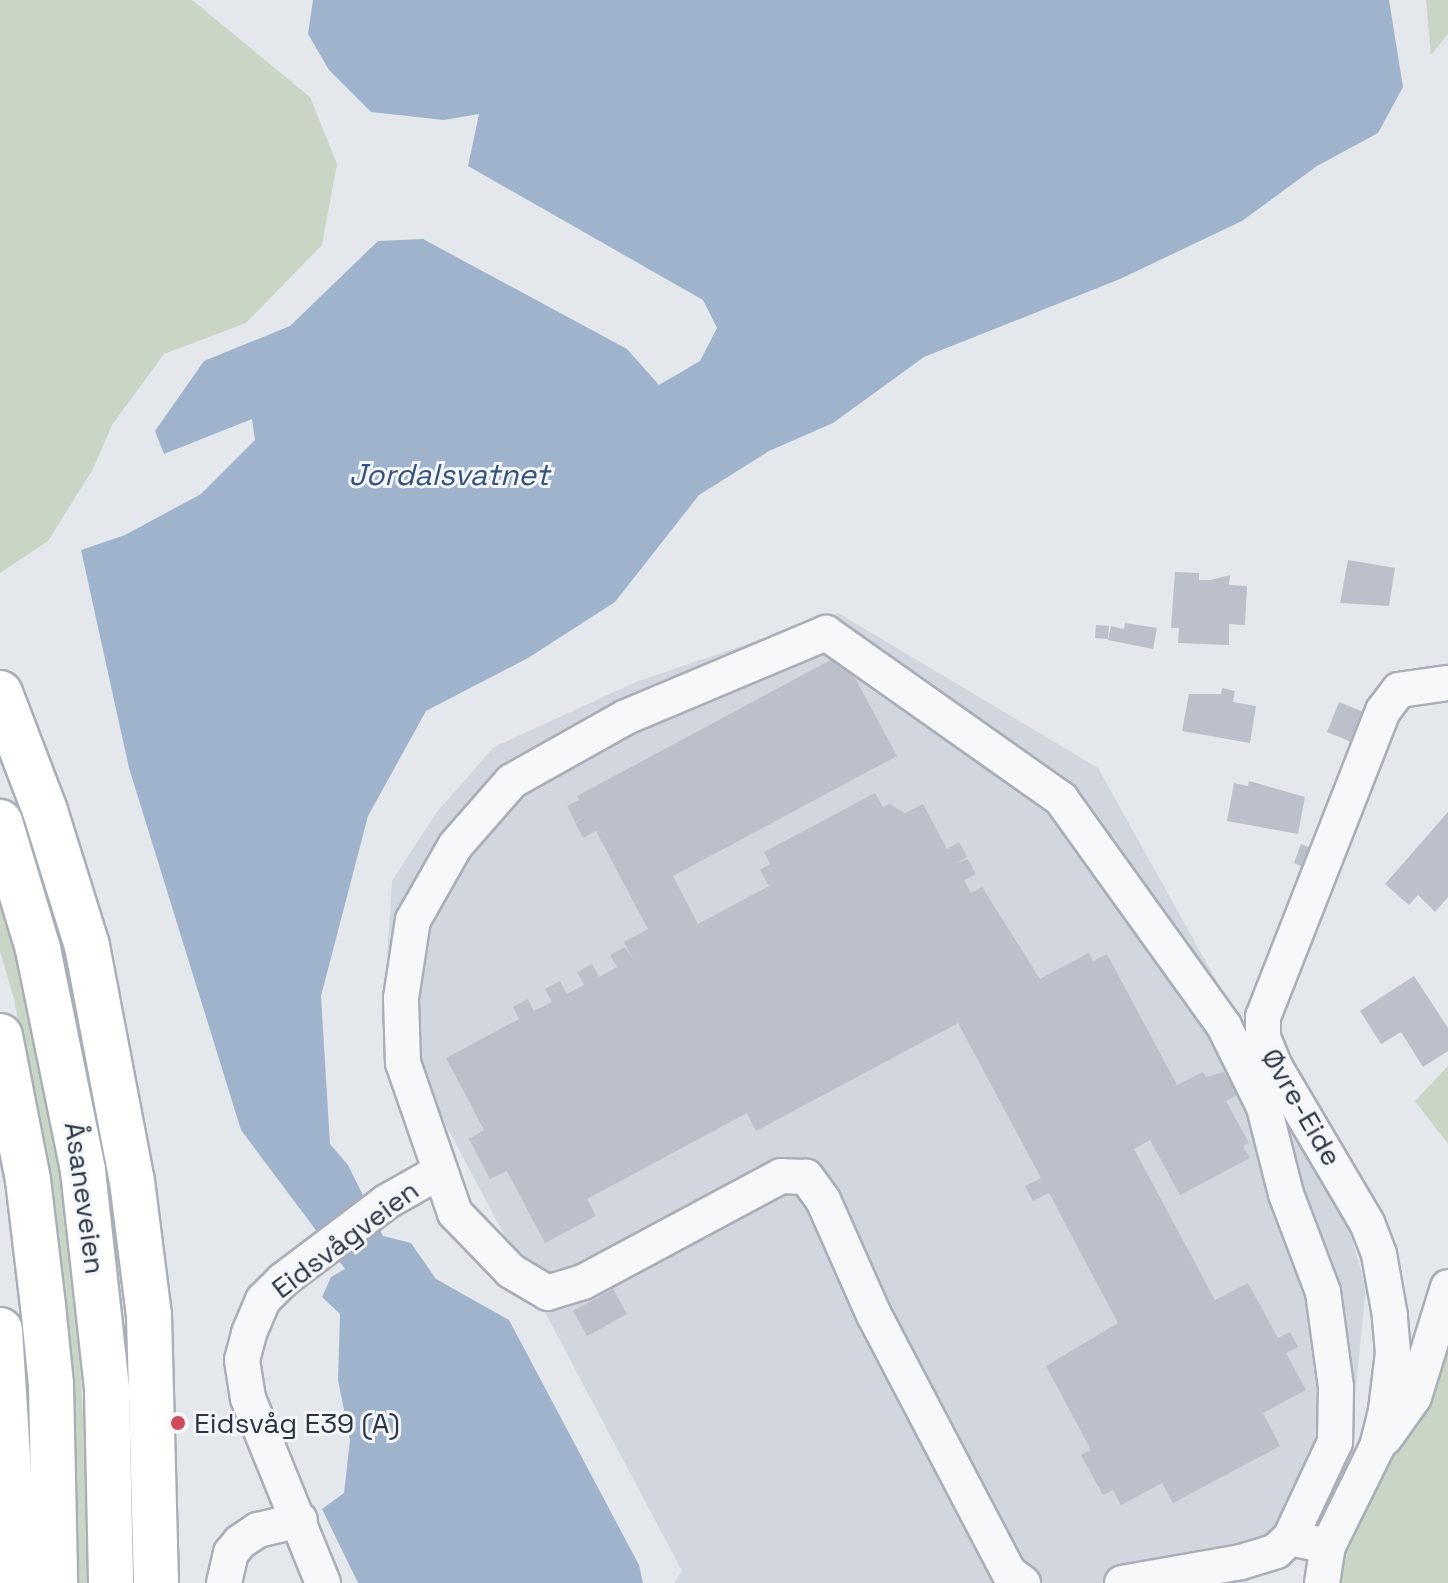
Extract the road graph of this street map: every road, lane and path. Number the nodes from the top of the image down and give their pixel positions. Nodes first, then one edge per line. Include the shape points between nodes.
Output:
1 (1448, 683) edge
2 (0, 693) edge
3 (0, 822) edge
4 (0, 1036) edge
5 (439, 1172) junction
6 (1448, 1287) edge
7 (0, 1330) edge
8 (1377, 1447) junction
9 (300, 1520) junction
10 (1290, 1538) junction
11 (1328, 1546) junction
12 (16, 1583) edge
13 (55, 1583) edge
14 (111, 1583) edge
15 (156, 1583) edge
16 (224, 1583) edge
17 (323, 1583) edge
18 (1023, 1583) edge
19 (1122, 1583) edge
20 (1322, 1583) edge

1 - 8 street, Øvre-Eide via 1399,690 1383,711 1263,1017 1263,1038 1275,1067 1354,1197 1379,1254 1393,1353
2 - 15 highway via 45,811 87,946 132,1181 149,1316
3 - 14 highway, Åsaneveien via 38,949 83,1171 107,1389
4 - 13 highway, Åsaneveien via 28,1180 46,1337
5 - 9 street, Eidsvågveien via 386,1202 263,1300 242,1360 261,1436
5 - 10 street via 403,1063 401,998 413,920 455,846 512,781 626,717 826,633 1061,799 1224,1026 1264,1107 1286,1194 1323,1292 1336,1387 1335,1442
5 - 18 street via 455,1213 511,1271 548,1293 583,1282 781,1176 806,1177 823,1200 874,1315 1003,1562
6 - 8 street, Øvre-Eide via 1414,1397 1399,1424
7 - 12 highway
8 - 11 street, Øvre-Eide
9 - 16 street via 258,1530 240,1542 231,1553
9 - 17 street, Eidsvågveien
10 - 11 street
10 - 19 street via 1276,1551 1241,1562
11 - 20 street, Øvre-Eide

